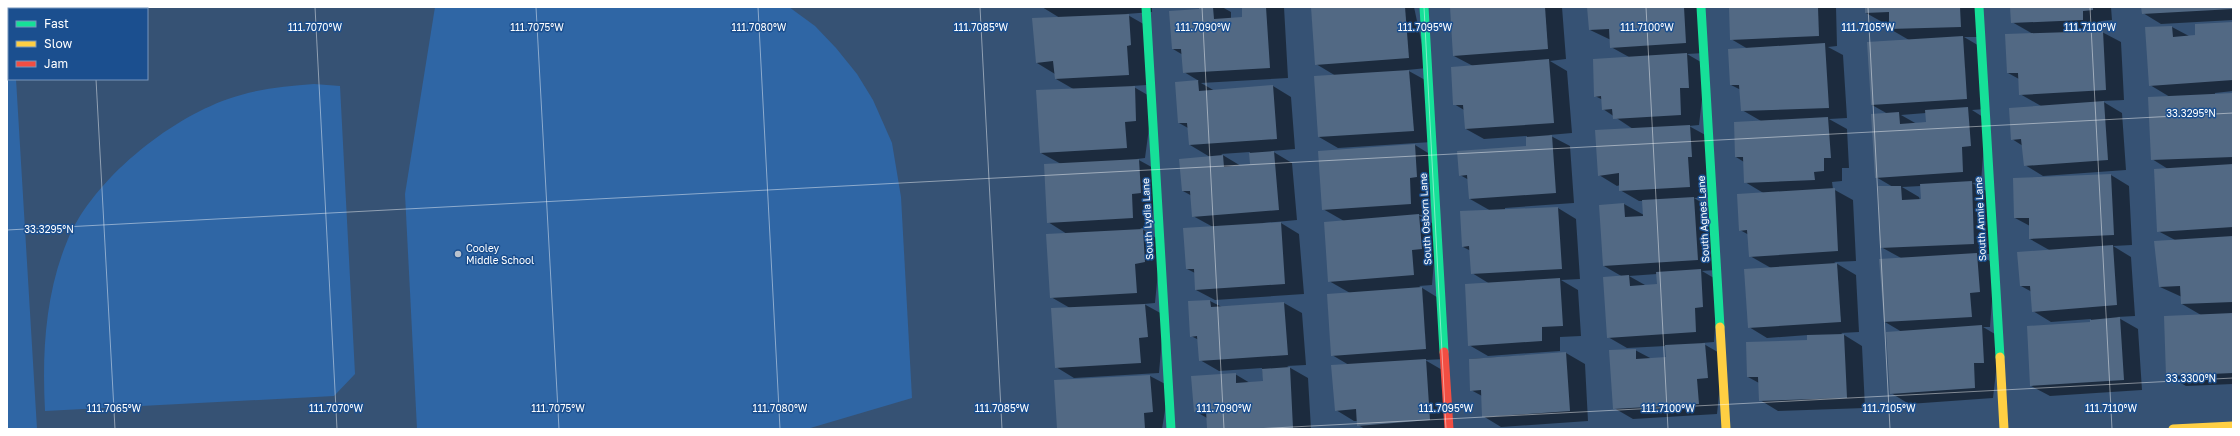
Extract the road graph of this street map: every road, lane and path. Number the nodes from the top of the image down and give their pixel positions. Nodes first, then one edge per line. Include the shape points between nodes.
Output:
1 (1146, 7) edge
2 (1424, 7) edge
3 (1701, 7) edge
4 (1979, 7) edge
5 (2233, 426) edge
6 (1171, 429) edge
7 (1449, 429) edge
8 (1726, 429) edge
9 (2004, 429) edge
10 (2174, 429) edge

1 - 6 street, South Lydia Lane
2 - 7 street, South Osborn Lane
3 - 8 street, South Agnes Lane
4 - 9 street, South Annie Lane
5 - 10 street

